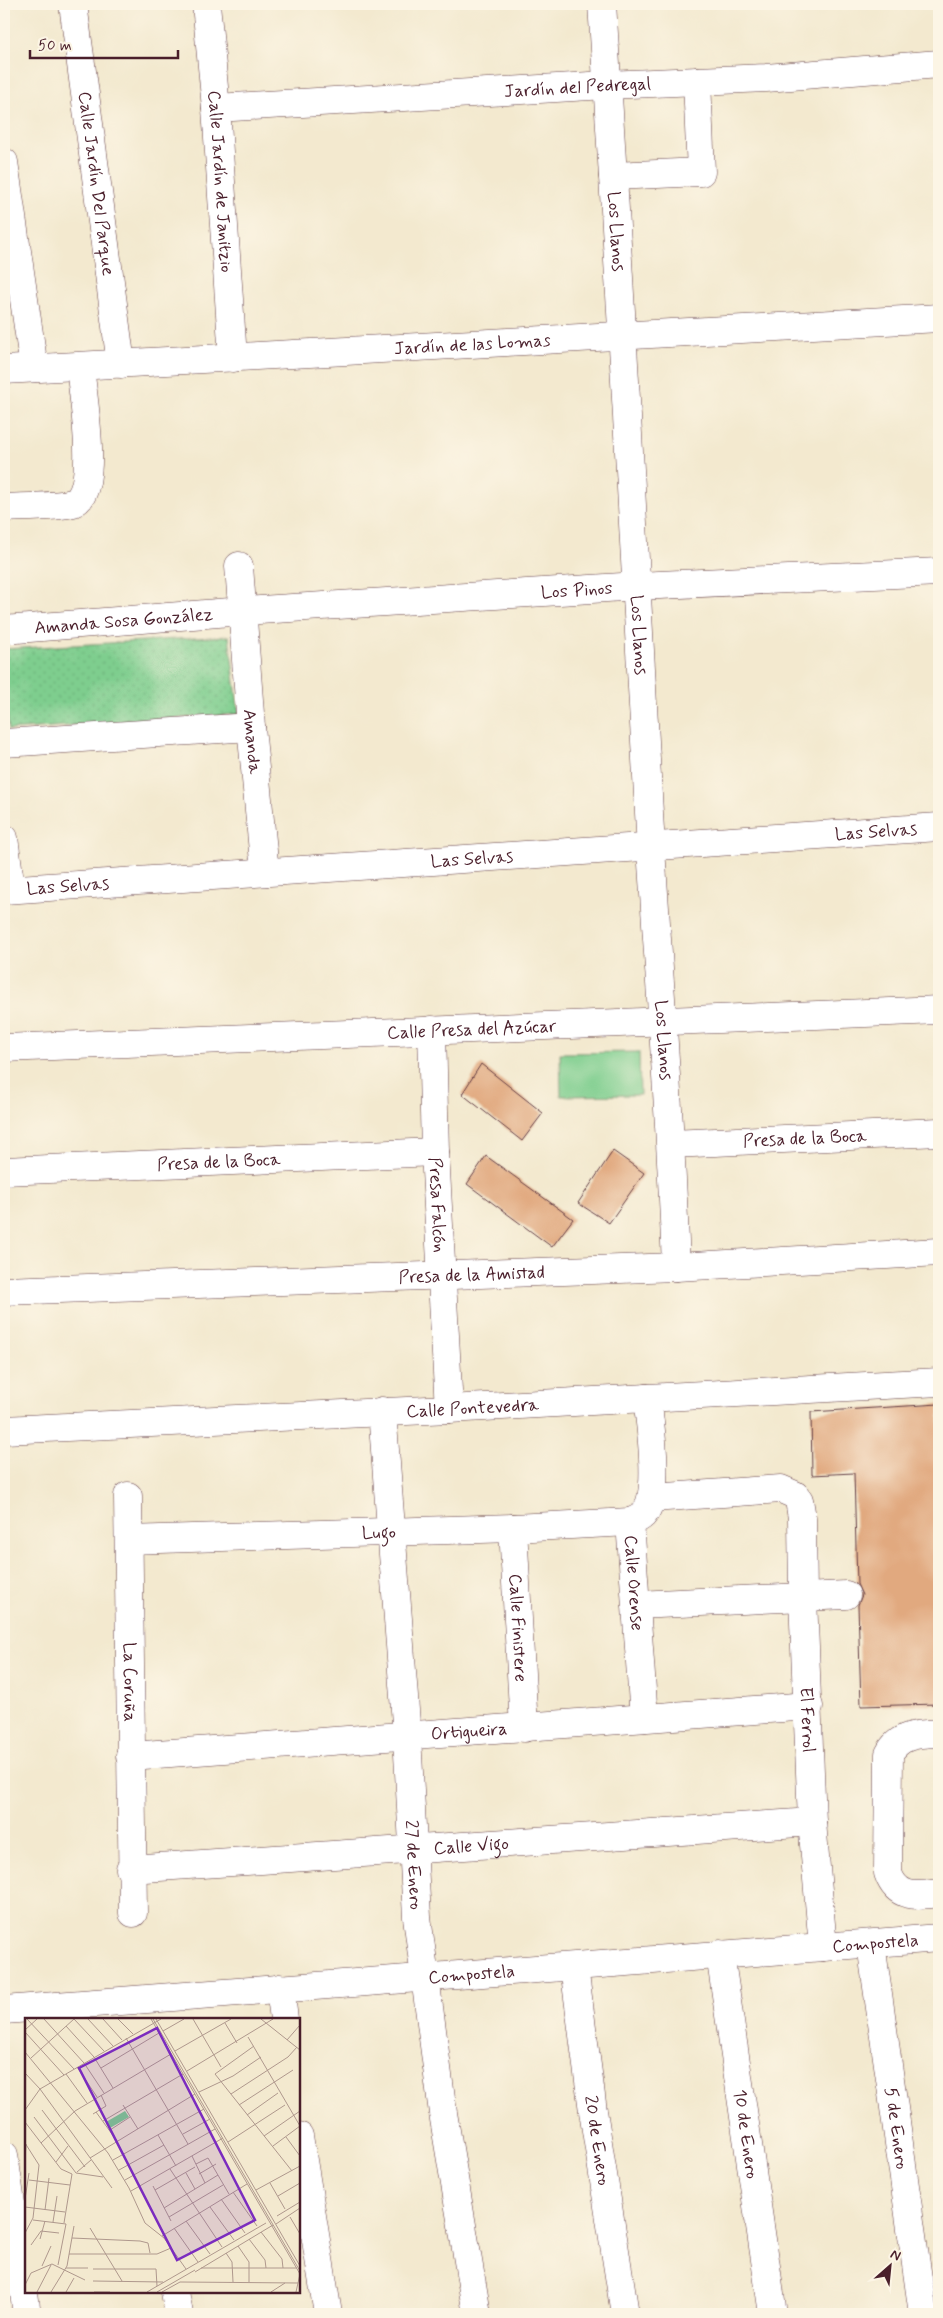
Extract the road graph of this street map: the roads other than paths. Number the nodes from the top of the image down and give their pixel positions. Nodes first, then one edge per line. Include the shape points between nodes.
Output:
1 (73, 4) edge
2 (206, 4) edge
3 (602, 4) edge
4 (939, 64) edge
5 (697, 81) junction
6 (608, 85) junction
7 (216, 108) junction
8 (4, 162) edge
9 (613, 176) junction
10 (939, 318) edge
11 (622, 336) junction
12 (233, 358) junction
13 (121, 364) junction
14 (80, 367) junction
15 (34, 368) junction
16 (4, 370) edge
17 (4, 508) edge
18 (239, 566) dead end
19 (939, 572) edge
20 (638, 586) junction
21 (243, 611) junction
22 (4, 630) edge
23 (251, 727) junction
24 (4, 743) edge
25 (939, 827) edge
26 (4, 838) edge
27 (651, 845) junction
28 (265, 872) junction
29 (7, 889) edge
30 (939, 1010) edge
31 (662, 1021) junction
32 (432, 1030) junction
33 (4, 1048) edge
34 (939, 1132) edge
35 (671, 1144) junction
36 (434, 1152) junction
37 (4, 1171) edge
38 (939, 1252) edge
39 (676, 1267) junction
40 (440, 1277) junction
41 (4, 1291) edge
42 (939, 1382) edge
43 (647, 1398) junction
44 (449, 1409) junction
45 (382, 1411) junction
46 (4, 1430) edge
47 (128, 1496) dead end
48 (652, 1498) junction
49 (630, 1522) junction
50 (513, 1528) junction
51 (390, 1531) junction
52 (129, 1540) junction
53 (846, 1594) dead end
54 (803, 1598) junction
55 (637, 1605) junction
56 (809, 1706) junction
57 (644, 1718) junction
58 (524, 1728) junction
59 (939, 1733) edge
60 (407, 1736) junction
61 (130, 1756) junction
62 (812, 1822) junction
63 (412, 1850) junction
64 (130, 1869) junction
65 (939, 1893) edge
66 (133, 1913) dead end
67 (939, 1938) edge
68 (870, 1944) junction
69 (823, 1947) junction
70 (720, 1954) junction
71 (574, 1967) junction
72 (425, 1977) junction
73 (280, 1988) junction
74 (4, 2010) edge
75 (133, 2010) edge
76 (284, 2018) edge
77 (300, 2142) edge
78 (5, 2171) edge
79 (175, 2293) edge
80 (928, 2312) edge
81 (27, 2314) edge
82 (179, 2314) edge
83 (328, 2314) edge
84 (477, 2314) edge
85 (626, 2314) edge
86 (773, 2314) edge

1 - 13 street, Calle Jardín Del Parque
2 - 7 street, Calle Jardín de Janitzio
3 - 6 street, Los Llanos
4 - 5 street, Jardín del Pedregal
5 - 6 street, Jardín del Pedregal
5 - 9 street via 701,172
6 - 7 street, Jardín del Pedregal
6 - 9 street, Los Llanos
7 - 12 street, Calle Jardín de Janitzio
8 - 15 street
9 - 11 street, Los Llanos
10 - 11 street, Jardín de las Lomas
11 - 12 street, Jardín de las Lomas
11 - 20 street, Los Llanos
12 - 13 street, Jardín de las Lomas
13 - 14 street, Jardín de las Lomas
14 - 15 street, Jardín de las Lomas
14 - 17 street via 88,474 82,495 72,503
15 - 16 street, Jardín de las Lomas
18 - 21 street, Amanda
19 - 20 street, Los Pinos
20 - 21 street, Los Pinos
20 - 27 street, Los Llanos
21 - 22 street, Amanda Sosa González
21 - 23 street, Amanda
23 - 24 street
23 - 28 street, Amanda
25 - 27 street, Las Selvas
26 - 29 street
27 - 28 street, Las Selvas
27 - 31 street, Los Llanos
28 - 29 street, Las Selvas
30 - 31 street, Calle Presa del Azúcar
31 - 32 street, Calle Presa del Azúcar
31 - 35 street, Los Llanos
32 - 33 street, Calle Presa del Azúcar
32 - 36 street, Presa Falcón
34 - 35 street, Presa de la Boca
35 - 39 street, Los Llanos
36 - 37 street, Presa de la Boca
36 - 40 street, Presa Falcón
38 - 39 street, Presa de la Amistad
39 - 40 street, Presa de la Amistad
40 - 41 street, Presa de la Amistad
40 - 44 street, Presa Falcón
42 - 43 street, Calle Pontevedra
43 - 44 street, Calle Pontevedra
43 - 48 street
44 - 45 street, Calle Pontevedra
45 - 46 street, Calle Pontevedra
45 - 51 street, 27 de Enero
47 - 52 street, La Coruña
48 - 49 street, Calle Orense via 642,1516
48 - 54 street, El Ferrol via 781,1489 795,1495 802,1518
49 - 50 street, Lugo
49 - 55 street, Calle Orense
50 - 51 street, Lugo
50 - 58 street, Calle Finistere
51 - 52 street, Lugo
51 - 60 street, 27 de Enero
52 - 61 street, La Coruña
53 - 54 street
54 - 55 street
54 - 56 street, El Ferrol
55 - 57 street, Calle Orense
56 - 57 street, Ortigueira
56 - 62 street, El Ferrol
57 - 58 street, Ortigueira
58 - 60 street, Ortigueira
59 - 65 street via 900,1739 889,1754 888,1873 892,1884 906,1894
60 - 61 street, Ortigueira
60 - 63 street, 27 de Enero
61 - 64 street, La Coruña
62 - 63 street, Calle Vigo
62 - 69 street, El Ferrol
63 - 64 street, Calle Vigo
63 - 72 street, 27 de Enero
64 - 66 street, La Coruña
67 - 68 street, Compostela
68 - 69 street, Compostela
68 - 80 street, 5 de Enero
69 - 70 street, Compostela
70 - 71 street, Compostela
70 - 86 street, 10 de Enero
71 - 72 street, Compostela
71 - 85 street, 20 de Enero
72 - 73 street, Compostela
72 - 84 street, 27 de Enero via 443,2113
73 - 75 street, Compostela
73 - 76 street
74 - 75 street, Compostela
77 - 83 street
78 - 81 street
79 - 82 street

